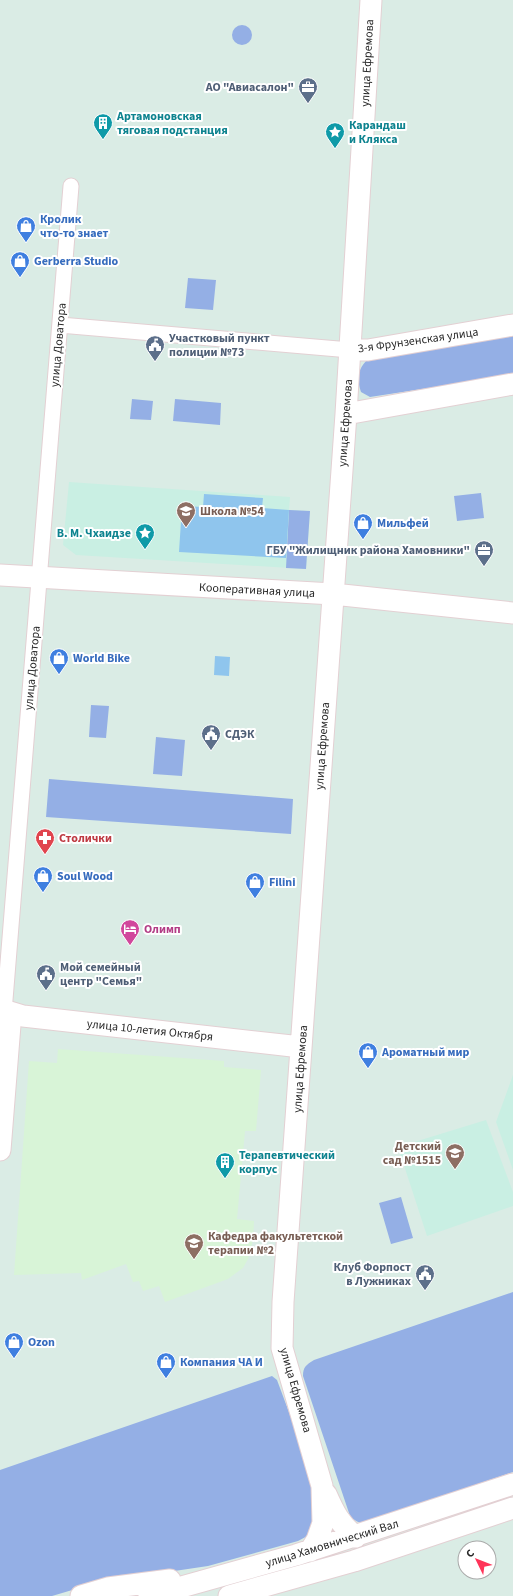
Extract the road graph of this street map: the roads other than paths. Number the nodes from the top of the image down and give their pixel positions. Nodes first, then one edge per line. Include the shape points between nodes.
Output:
1 (371, 0) edge
2 (71, 186) dead end
3 (60, 325) junction
4 (513, 325) edge
5 (350, 350) junction
6 (513, 384) edge
7 (346, 414) junction
8 (0, 575) edge
9 (40, 578) junction
10 (333, 594) junction
11 (513, 613) edge
12 (2, 1010) edge
13 (301, 1047) junction
14 (0, 1150) edge
15 (513, 1484) edge
16 (323, 1493) junction
17 (513, 1508) edge
18 (350, 1538) junction
19 (310, 1551) junction
20 (372, 1555) junction
21 (222, 1575) junction
22 (82, 1596) edge
23 (149, 1596) edge
24 (229, 1596) edge

1 - 5 street, улица Ефремова
2 - 3 street, улица Доватора
3 - 5 street, 3-я Фрунзенская улица
3 - 9 street, улица Доватора
4 - 5 street, 3-я Фрунзенская улица via 368,350
5 - 7 street, улица Ефремова
6 - 7 street
7 - 10 street, улица Ефремова
8 - 9 street, Кооперативная улица
9 - 10 street, Кооперативная улица
9 - 12 street, улица Доватора
10 - 11 street, Кооперативная улица
10 - 13 street, улица Ефремова
12 - 13 street, улица 10-летия Октября via 36,1017
12 - 14 street, улица Доватора via 10,1025
13 - 16 street, улица Ефремова via 282,1348
15 - 18 street, улица Хамовнический Вал
16 - 18 street, улица Ефремова
16 - 19 street, улица Ефремова via 322,1523 317,1540
17 - 20 street, улица Хамовнический Вал
18 - 19 street, улица Хамовнический Вал
18 - 20 street, улица Ефремова
19 - 21 street, улица Хамовнический Вал
20 - 24 street, улица Хамовнический Вал
21 - 22 street via 134,1584
21 - 23 street, улица Хамовнический Вал

